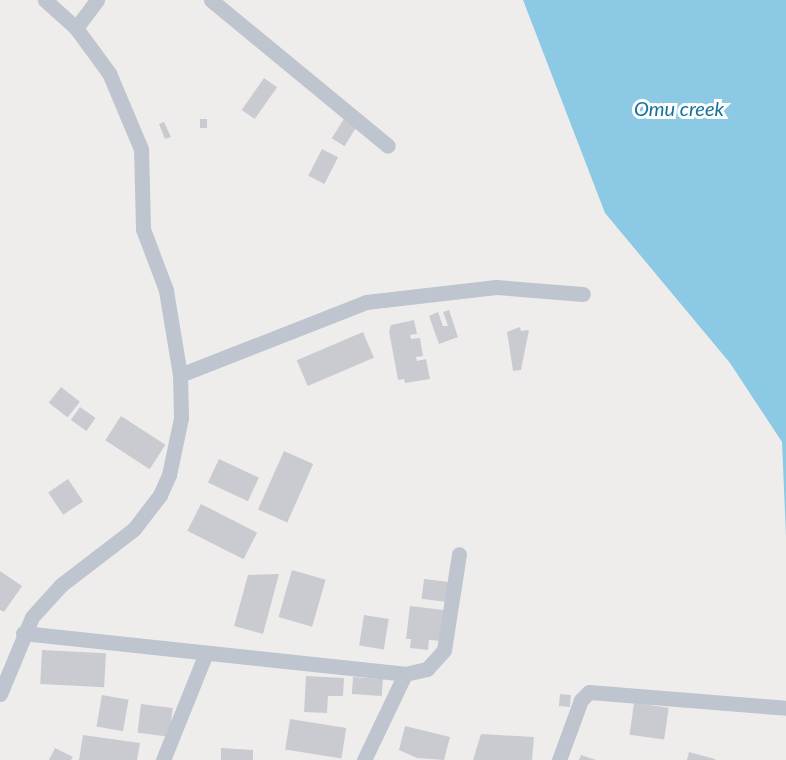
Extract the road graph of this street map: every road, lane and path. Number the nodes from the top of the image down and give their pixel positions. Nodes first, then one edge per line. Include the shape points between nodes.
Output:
1 (45, 0) edge
2 (97, 0) edge
3 (211, 0) edge
4 (76, 28) junction
5 (388, 146) dead end
6 (583, 294) dead end
7 (180, 375) junction
8 (459, 555) dead end
9 (23, 633) junction
10 (206, 653) junction
11 (405, 674) junction
12 (0, 694) edge
13 (786, 708) edge
14 (163, 760) edge
15 (364, 760) edge
16 (559, 760) edge

1 - 4 street
2 - 4 street
3 - 5 street
4 - 7 street via 109,73 141,149 143,229 166,290
6 - 7 street via 496,287 366,302
7 - 9 street via 178,438 160,495 134,529 61,585
8 - 11 street via 444,650 427,669
9 - 10 street
9 - 12 street
10 - 11 street
10 - 14 street
11 - 15 street
13 - 16 street via 589,692 581,700

